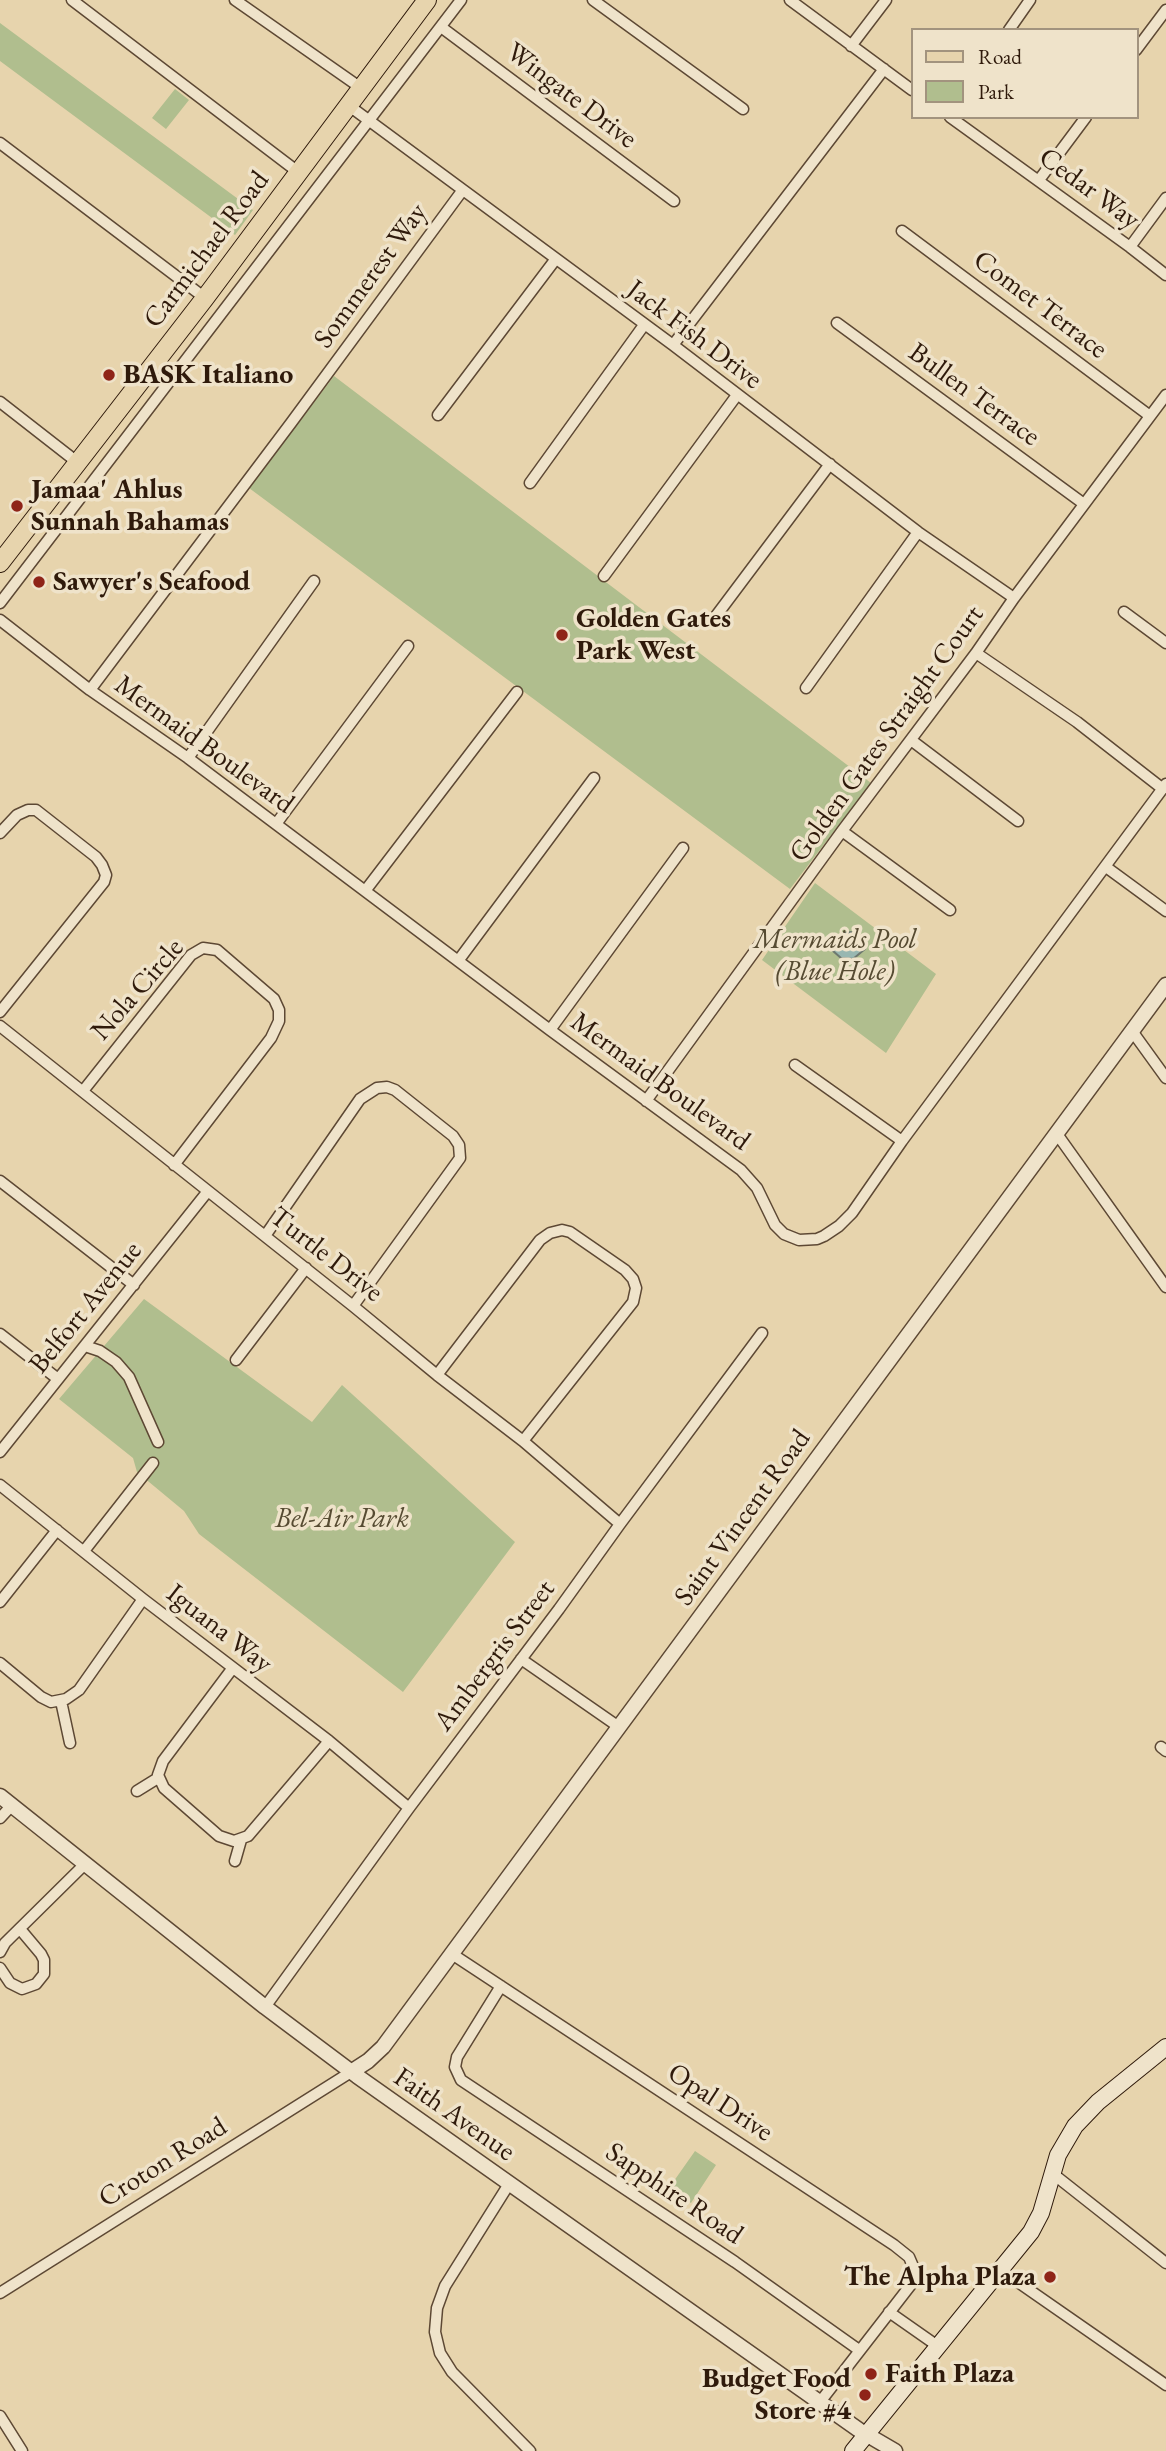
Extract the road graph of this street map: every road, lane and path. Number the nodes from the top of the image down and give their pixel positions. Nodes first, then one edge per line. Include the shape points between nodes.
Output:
1 (72, 0) edge
2 (235, 0) edge
3 (427, 0) edge
4 (461, 0) edge
5 (593, 0) edge
6 (790, 0) edge
7 (886, 0) edge
8 (1030, 0) edge
9 (1166, 10) edge
10 (441, 27) junction
11 (1010, 28) edge
12 (851, 46) junction
13 (1138, 47) edge
14 (884, 69) junction
15 (361, 88) junction
16 (911, 89) edge
17 (348, 105) junction
18 (743, 109) dead end
19 (953, 119) edge
20 (1085, 119) edge
21 (369, 122) junction
22 (0, 143) edge
23 (299, 172) junction
24 (1040, 180) junction
25 (462, 191) junction
26 (1166, 198) edge
27 (674, 201) dead end
28 (902, 231) dead end
29 (1130, 247) junction
30 (555, 260) junction
31 (1166, 275) edge
32 (205, 298) junction
33 (837, 323) dead end
34 (644, 325) junction
35 (673, 345) junction
36 (737, 395) junction
37 (1166, 395) edge
38 (0, 402) edge
39 (438, 415) dead end
40 (1150, 416) junction
41 (77, 462) junction
42 (830, 464) junction
43 (530, 483) dead end
44 (1084, 504) junction
45 (918, 532) junction
46 (0, 563) edge
47 (604, 576) dead end
48 (314, 581) dead end
49 (1014, 598) junction
50 (0, 603) edge
51 (1124, 612) dead end
52 (0, 620) edge
53 (713, 620) dead end
54 (1166, 643) edge
55 (408, 646) dead end
56 (976, 653) junction
57 (806, 688) dead end
58 (90, 690) junction
59 (517, 692) dead end
60 (911, 740) junction
61 (188, 758) junction
62 (594, 778) dead end
63 (1164, 786) edge
64 (1017, 821) dead end
65 (276, 824) junction
66 (842, 831) junction
67 (0, 833) edge
68 (683, 848) dead end
69 (1106, 867) junction
70 (365, 891) junction
71 (950, 910) dead end
72 (1166, 911) edge
73 (458, 961) junction
74 (1166, 985) edge
75 (0, 1012) edge
76 (0, 1026) edge
77 (550, 1030) junction
78 (1132, 1031) junction
79 (795, 1065) dead end
80 (1166, 1078) edge
81 (83, 1091) junction
82 (646, 1101) junction
83 (1056, 1135) junction
84 (902, 1141) junction
85 (174, 1165) junction
86 (0, 1181) edge
87 (208, 1191) junction
88 (265, 1236) junction
89 (306, 1268) junction
90 (134, 1284) junction
91 (1166, 1287) edge
92 (353, 1306) junction
93 (762, 1333) dead end
94 (0, 1334) edge
95 (85, 1346) junction
96 (236, 1360) dead end
97 (437, 1375) junction
98 (58, 1379) junction
99 (523, 1441) junction
100 (158, 1442) dead end
101 (0, 1452) edge
102 (153, 1463) dead end
103 (0, 1485) edge
104 (620, 1524) junction
105 (57, 1530) junction
106 (83, 1550) junction
107 (143, 1600) junction
108 (0, 1602) edge
109 (521, 1659) junction
110 (0, 1663) edge
111 (232, 1669) junction
112 (61, 1701) junction
113 (619, 1727) junction
114 (329, 1741) junction
115 (70, 1743) dead end
116 (158, 1778) junction
117 (137, 1791) dead end
118 (0, 1796) edge
119 (12, 1805) junction
120 (410, 1808) junction
121 (0, 1818) edge
122 (241, 1840) junction
123 (235, 1861) dead end
124 (86, 1863) junction
125 (20, 1929) junction
126 (0, 1952) edge
127 (452, 1954) junction
128 (0, 1968) edge
129 (501, 1986) junction
130 (265, 2007) junction
131 (1166, 2047) edge
132 (351, 2071) junction
133 (1052, 2173) junction
134 (509, 2184) junction
135 (1166, 2263) edge
136 (1002, 2271) junction
137 (0, 2293) edge
138 (890, 2312) junction
139 (939, 2347) junction
140 (859, 2350) junction
141 (1166, 2385) edge
142 (820, 2402) junction
143 (2, 2424) edge
144 (867, 2435) junction
145 (22, 2451) edge
146 (530, 2451) edge
147 (853, 2451) edge
148 (895, 2451) edge

1 - 23 street
2 - 15 street
3 - 15 main road, Carmichael Road
4 - 10 street
5 - 18 street
6 - 12 street
7 - 12 street
8 - 11 street
9 - 13 street
10 - 21 street
10 - 27 street, Wingate Drive
12 - 14 street
14 - 16 street
14 - 35 street
15 - 17 main road, Carmichael Road
17 - 21 street, Jack Fish Drive
17 - 23 main road, Carmichael Road
19 - 24 street, Cedar Way
20 - 24 street
21 - 25 street, Jack Fish Drive
21 - 50 street
22 - 32 street
23 - 32 main road, Carmichael Road
24 - 29 street, Cedar Way
25 - 30 street, Jack Fish Drive
25 - 58 street, Sommerest Way
26 - 29 street
28 - 40 street, Comet Terrace
29 - 31 street, Cedar Way
30 - 34 street, Jack Fish Drive
30 - 39 street
32 - 41 main road, Carmichael Road
33 - 44 street, Bullen Terrace
34 - 35 street, Jack Fish Drive
34 - 43 street
35 - 36 street, Jack Fish Drive
36 - 42 street, Jack Fish Drive
36 - 47 street
37 - 40 street, Golden Gates Straight Court
38 - 41 street
40 - 44 street, Golden Gates Straight Court
41 - 46 main road, Carmichael Road
42 - 45 street, Jack Fish Drive
42 - 53 street
44 - 49 street, Golden Gates Straight Court
45 - 49 street, Jack Fish Drive
45 - 57 street
48 - 61 street
49 - 56 street, Golden Gates Straight Court
51 - 54 street
52 - 58 street, Mermaid Boulevard
55 - 65 street
56 - 60 street, Golden Gates Straight Court
56 - 63 street
58 - 61 street, Mermaid Boulevard
59 - 70 street
60 - 64 street
60 - 66 street, Golden Gates Straight Court
61 - 65 street, Mermaid Boulevard
62 - 73 street
63 - 69 street, Mermaid Boulevard
65 - 70 street, Mermaid Boulevard
66 - 71 street
66 - 82 street, Golden Gates Straight Court
67 - 75 street via 17,815 36,810 96,857 106,875
68 - 77 street
69 - 72 street
69 - 84 street, Mermaid Boulevard
70 - 73 street, Mermaid Boulevard
73 - 77 street, Mermaid Boulevard
74 - 78 street, Saint Vincent Road
76 - 81 street, Turtle Drive
77 - 82 street, Mermaid Boulevard
78 - 80 street
78 - 83 street, Saint Vincent Road
79 - 84 street
81 - 85 street, Turtle Drive
81 - 85 street, Nola Circle via 191,955 206,948 217,950 274,999 279,1021 271,1038
82 - 84 street, Mermaid Boulevard via 741,1170 753,1182 779,1230 799,1240 824,1236 846,1219
83 - 91 street
83 - 113 street, Saint Vincent Road
85 - 87 street, Turtle Drive
86 - 90 street
87 - 88 street, Turtle Drive
87 - 90 street, Belfort Avenue
88 - 89 street, Turtle Drive
88 - 92 street via 365,1095 390,1087 416,1106 453,1136 460,1158
89 - 92 street, Turtle Drive
89 - 96 street
90 - 95 street, Belfort Avenue
92 - 97 street, Turtle Drive
93 - 104 street, Ambergris Street
94 - 98 street
95 - 98 street, Belfort Avenue
95 - 100 street via 116,1362 129,1377
97 - 99 street, Turtle Drive
97 - 99 street via 550,1233 570,1232 625,1270 636,1288 633,1302
98 - 101 street, Belfort Avenue
99 - 104 street, Turtle Drive
102 - 106 street
103 - 105 street, Iguana Way
104 - 109 street, Ambergris Street
105 - 106 street, Iguana Way
105 - 108 street
106 - 107 street, Iguana Way
107 - 111 street, Iguana Way
107 - 112 street via 79,1690
109 - 113 street
109 - 120 street, Ambergris Street
110 - 112 street via 41,1697
111 - 114 street, Iguana Way
111 - 116 street via 163,1761
112 - 115 street
113 - 127 street, Saint Vincent Road
114 - 120 street, Iguana Way
114 - 122 street via 254,1831
116 - 117 street
116 - 122 street via 219,1836
118 - 119 street, Faith Avenue
119 - 121 street
119 - 124 street, Faith Avenue
120 - 130 street, Ambergris Street
122 - 123 street
124 - 125 street
124 - 130 street, Faith Avenue
125 - 126 street
125 - 128 street via 41,1954 44,1974 22,1989 10,1983
127 - 129 street, Opal Drive
127 - 132 street, Saint Vincent Road via 383,2047
129 - 138 street, Opal Drive via 904,2253 913,2265 914,2279
129 - 140 street, Sapphire Road via 457,2057 455,2067 461,2080
130 - 132 street, Faith Avenue
131 - 133 main road via 1080,2120
132 - 134 street, Faith Avenue
132 - 137 street, Croton Road
133 - 135 street
133 - 136 main road via 1036,2224
134 - 142 street, Faith Avenue
134 - 146 street via 445,2286 435,2332 440,2353 452,2372
136 - 139 main road
136 - 141 street
138 - 139 street
138 - 140 street
139 - 144 main road
140 - 142 street
142 - 144 street, Faith Avenue
143 - 145 street
144 - 147 main road
144 - 148 street, Faith Avenue

